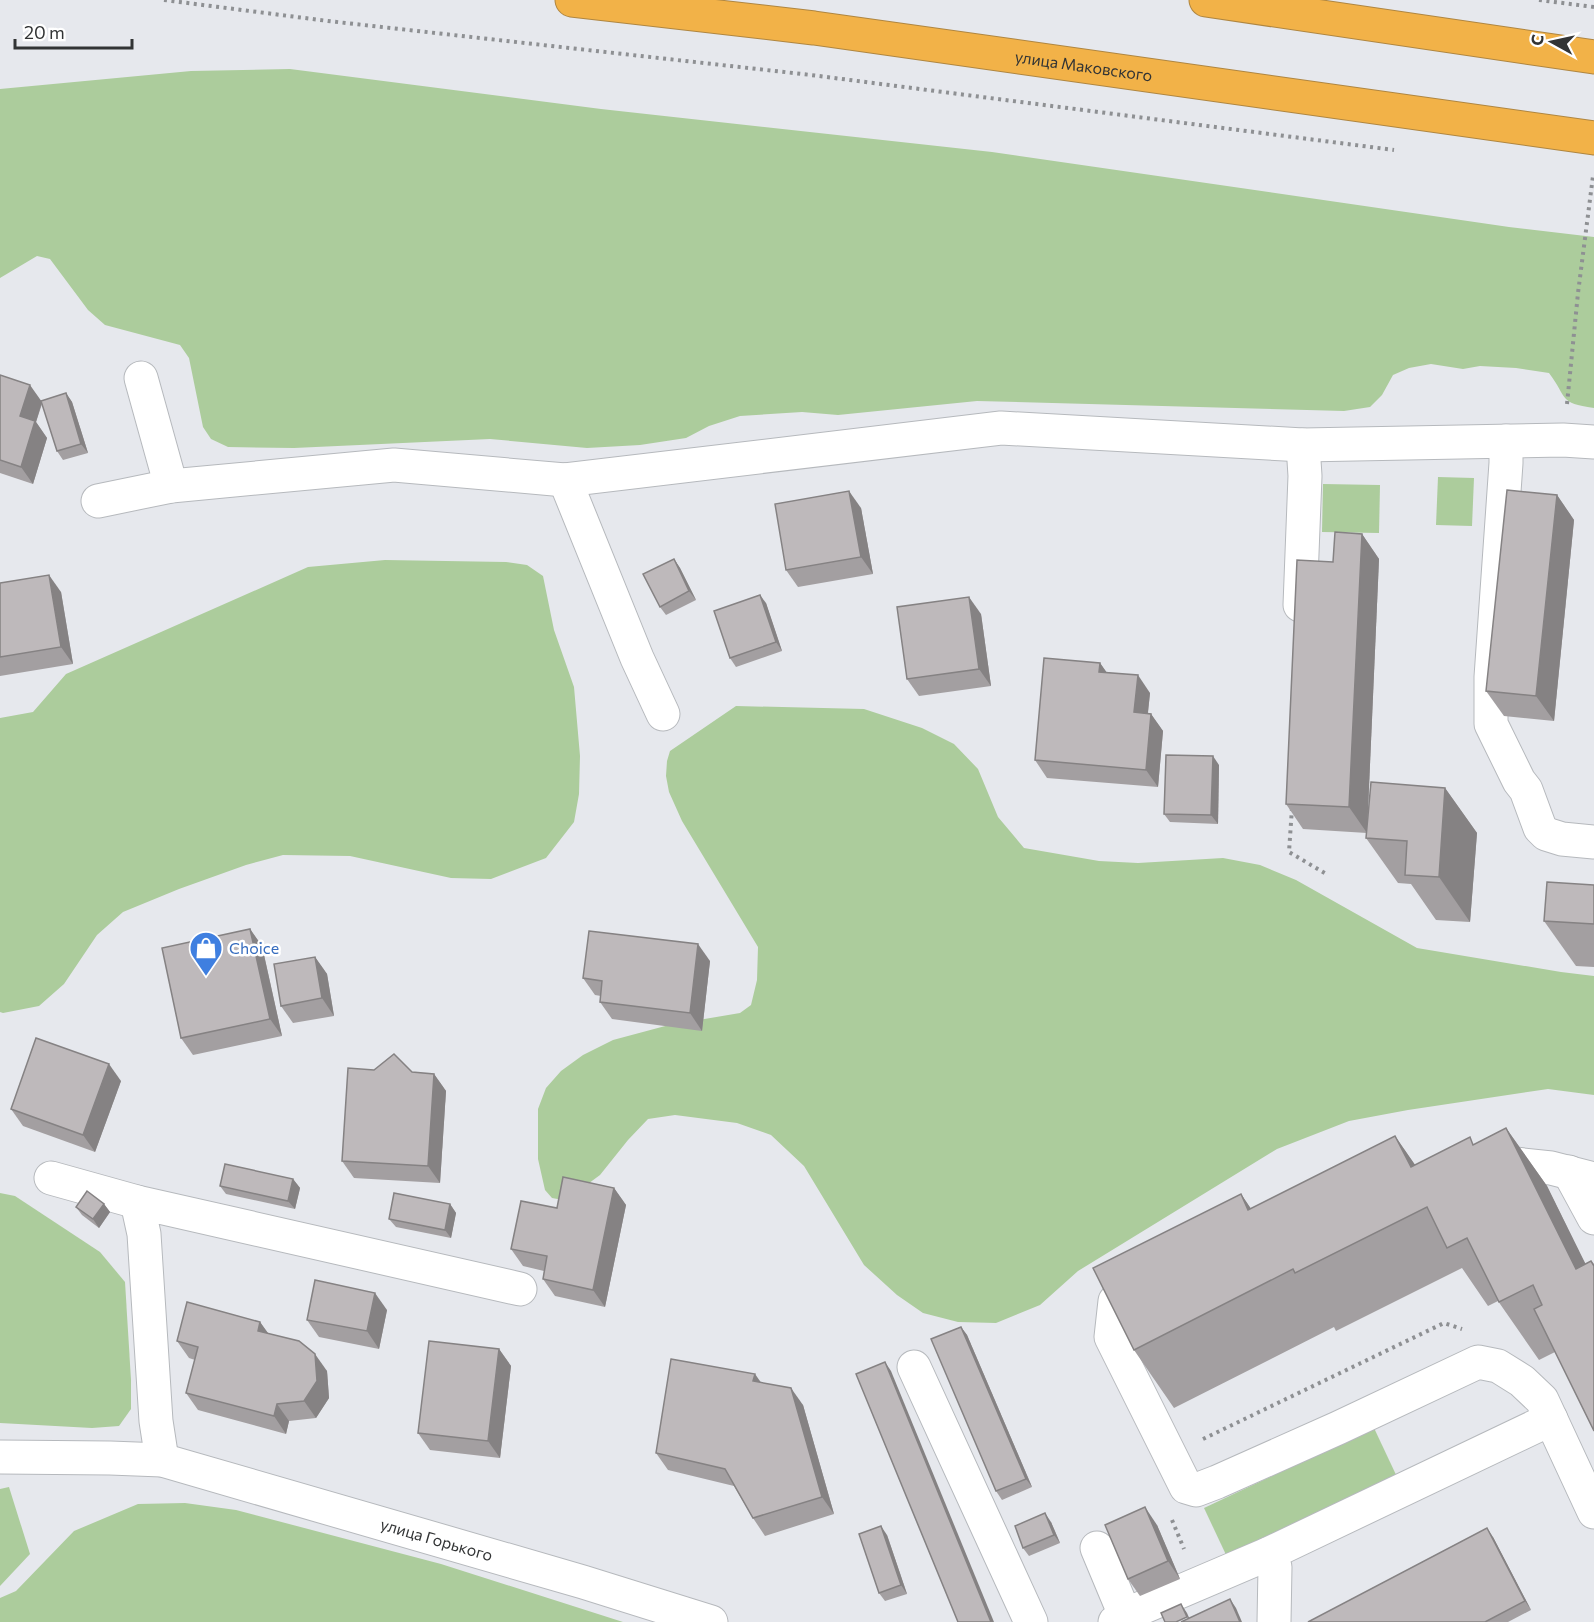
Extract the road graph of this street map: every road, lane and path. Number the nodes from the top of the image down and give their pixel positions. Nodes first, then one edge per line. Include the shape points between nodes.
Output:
1 (164, 0) edge
2 (572, 0) edge
3 (1206, 0) edge
4 (1539, 0) edge
5 (1594, 7) edge
6 (1594, 57) edge
7 (1594, 138) edge
8 (1397, 151) dead end
9 (1582, 175) dead end
10 (1594, 176) edge
11 (141, 378) dead end
12 (1506, 441) junction
13 (1579, 441) edge
14 (1303, 445) junction
15 (565, 480) junction
16 (171, 486) junction
17 (98, 501) dead end
18 (1299, 629) edge
19 (663, 714) dead end
20 (1292, 804) edge
21 (1594, 842) edge
22 (1328, 875) dead end
23 (1454, 1163) edge
24 (1582, 1175) edge
25 (51, 1178) dead end
26 (136, 1202) junction
27 (1594, 1218) edge
28 (1160, 1261) edge
29 (519, 1289) dead end
30 (914, 1367) dead end
31 (1551, 1419) junction
32 (0, 1457) edge
33 (162, 1460) junction
34 (1594, 1512) edge
35 (1097, 1548) dead end
36 (1268, 1554) junction
37 (1120, 1619) edge
38 (711, 1622) edge
39 (1031, 1622) edge
40 (1274, 1622) edge

1 - 8 path via 812,75
2 - 7 highway, улица Маковского via 814,28
3 - 6 highway
4 - 5 path
9 - 10 path
10 - 13 path via 1578,293
11 - 16 lane
12 - 13 lane
12 - 14 lane
12 - 21 lane via 1491,724 1526,790 1540,828 1562,839
14 - 15 lane via 1001,428
14 - 18 lane
15 - 16 lane via 394,465
15 - 19 lane
16 - 17 lane
20 - 22 path via 1289,852
23 - 24 lane via 1476,1160
24 - 27 lane
25 - 26 lane
26 - 29 lane
26 - 33 lane via 144,1234
28 - 31 lane via 1115,1301 1111,1337 1186,1487 1196,1490 1217,1482 1478,1362 1498,1366 1522,1381 1542,1400
30 - 39 lane
31 - 34 lane
31 - 36 lane
32 - 33 lane, улица Горького
33 - 38 lane, улица Горького via 583,1581
35 - 37 lane
36 - 37 lane
36 - 40 lane via 1275,1567

